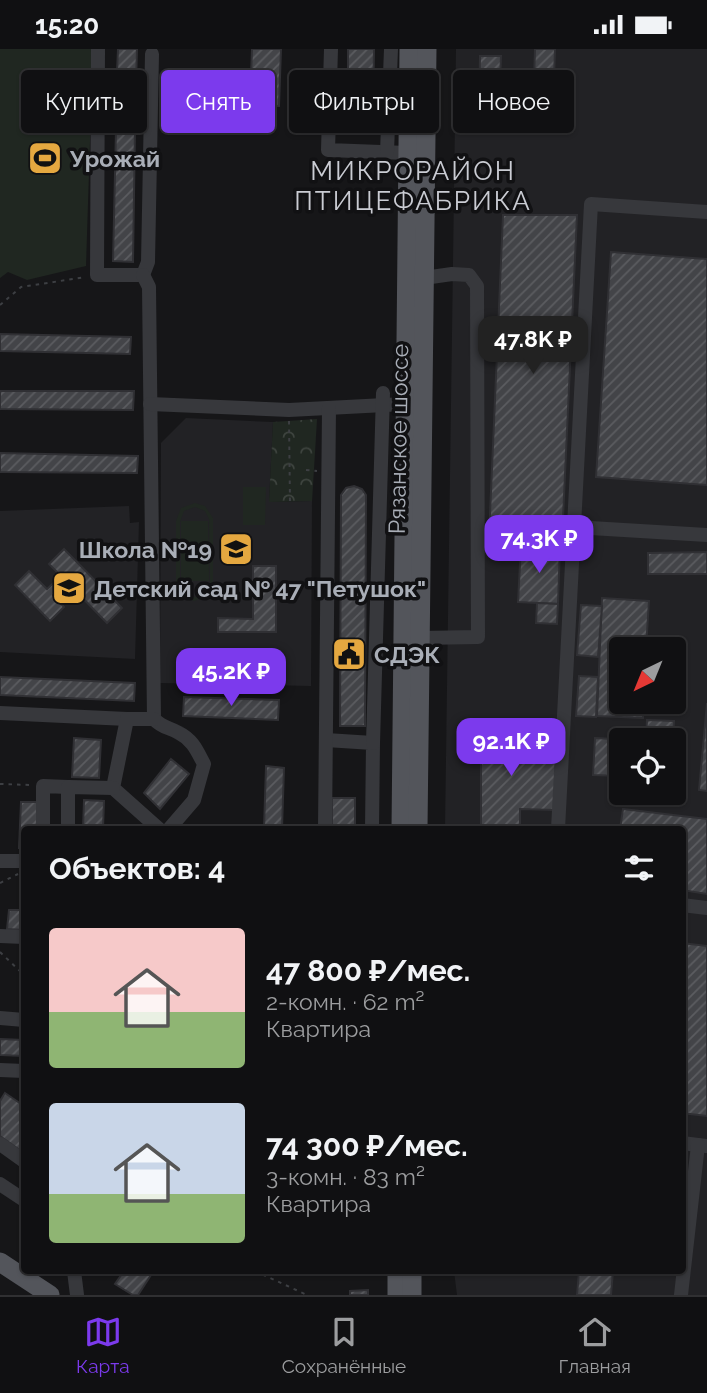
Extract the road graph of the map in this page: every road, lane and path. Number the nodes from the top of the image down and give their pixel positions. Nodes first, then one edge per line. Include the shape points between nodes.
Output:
1 (98, 49) edge
2 (331, 49) edge
3 (391, 49) edge
4 (409, 49) edge
5 (427, 49) edge
6 (152, 54) dead end
7 (387, 152) junction
8 (407, 153) junction
9 (707, 212) edge
10 (97, 275) junction
11 (144, 275) junction
12 (424, 278) junction
13 (0, 305) edge
14 (383, 399) junction
15 (150, 404) junction
16 (404, 404) junction
17 (329, 408) junction
18 (289, 410) junction
19 (290, 502) dead end
20 (574, 527) junction
21 (707, 535) edge
22 (420, 638) junction
23 (0, 713) edge
24 (127, 719) junction
25 (154, 719) junction
26 (326, 740) junction
27 (373, 743) junction
28 (0, 784) edge
29 (43, 786) junction
30 (68, 787) junction
31 (113, 788) junction
32 (43, 826) edge
33 (68, 826) edge
34 (156, 826) edge
35 (172, 826) edge
36 (325, 826) edge
37 (372, 826) edge
38 (401, 826) edge
39 (418, 826) edge
40 (558, 826) edge
41 (0, 860) edge
42 (21, 861) edge
43 (21, 872) edge
44 (0, 883) edge
45 (686, 905) edge
46 (707, 908) edge
47 (0, 936) edge
48 (21, 937) edge
49 (0, 953) edge
50 (21, 972) edge
51 (0, 1018) edge
52 (21, 1020) edge
53 (0, 1070) edge
54 (21, 1071) edge
55 (0, 1144) edge
56 (702, 1145) edge
57 (21, 1159) edge
58 (0, 1184) edge
59 (21, 1198) edge
60 (686, 1259) edge
61 (0, 1262) edge
62 (74, 1274) edge
63 (262, 1274) edge
64 (397, 1274) edge
65 (412, 1274) edge
66 (684, 1274) edge
67 (0, 1276) edge
68 (29, 1295) edge
69 (50, 1295) edge
70 (77, 1295) edge
71 (307, 1295) edge
72 (397, 1295) edge
73 (412, 1295) edge
74 (681, 1295) edge

1 - 10 lane
2 - 7 lane via 328,150
3 - 7 lane
4 - 8 main road, Рязанское шоссе
5 - 12 main road, Рязанское шоссе
6 - 11 lane via 148,262
7 - 8 lane
8 - 16 main road, Рязанское шоссе
9 - 20 lane via 591,204
10 - 11 lane
10 - 13 path via 22,287
11 - 15 lane via 149,287
12 - 22 main road, Рязанское шоссе
12 - 22 lane via 469,275 477,286 478,637
14 - 16 lane
14 - 17 lane
14 - 27 lane
15 - 18 lane
15 - 25 lane
16 - 38 main road, Рязанское шоссе
17 - 18 lane
17 - 26 lane
18 - 19 path
20 - 21 lane
20 - 40 lane
22 - 39 main road, Рязанское шоссе
23 - 24 lane
24 - 25 lane
24 - 31 lane
25 - 35 lane via 192,742 204,764 194,800
26 - 27 lane
26 - 36 lane
27 - 37 lane
28 - 29 path
29 - 30 lane
29 - 32 lane
30 - 31 lane
30 - 33 lane
31 - 34 lane
41 - 42 lane
43 - 44 path
45 - 46 lane
47 - 48 lane
49 - 50 path
51 - 52 lane
53 - 54 lane
55 - 57 lane
56 - 60 lane
58 - 59 lane
61 - 69 main road
62 - 70 lane
63 - 71 path
64 - 72 main road
65 - 73 main road
66 - 74 lane
67 - 68 main road

